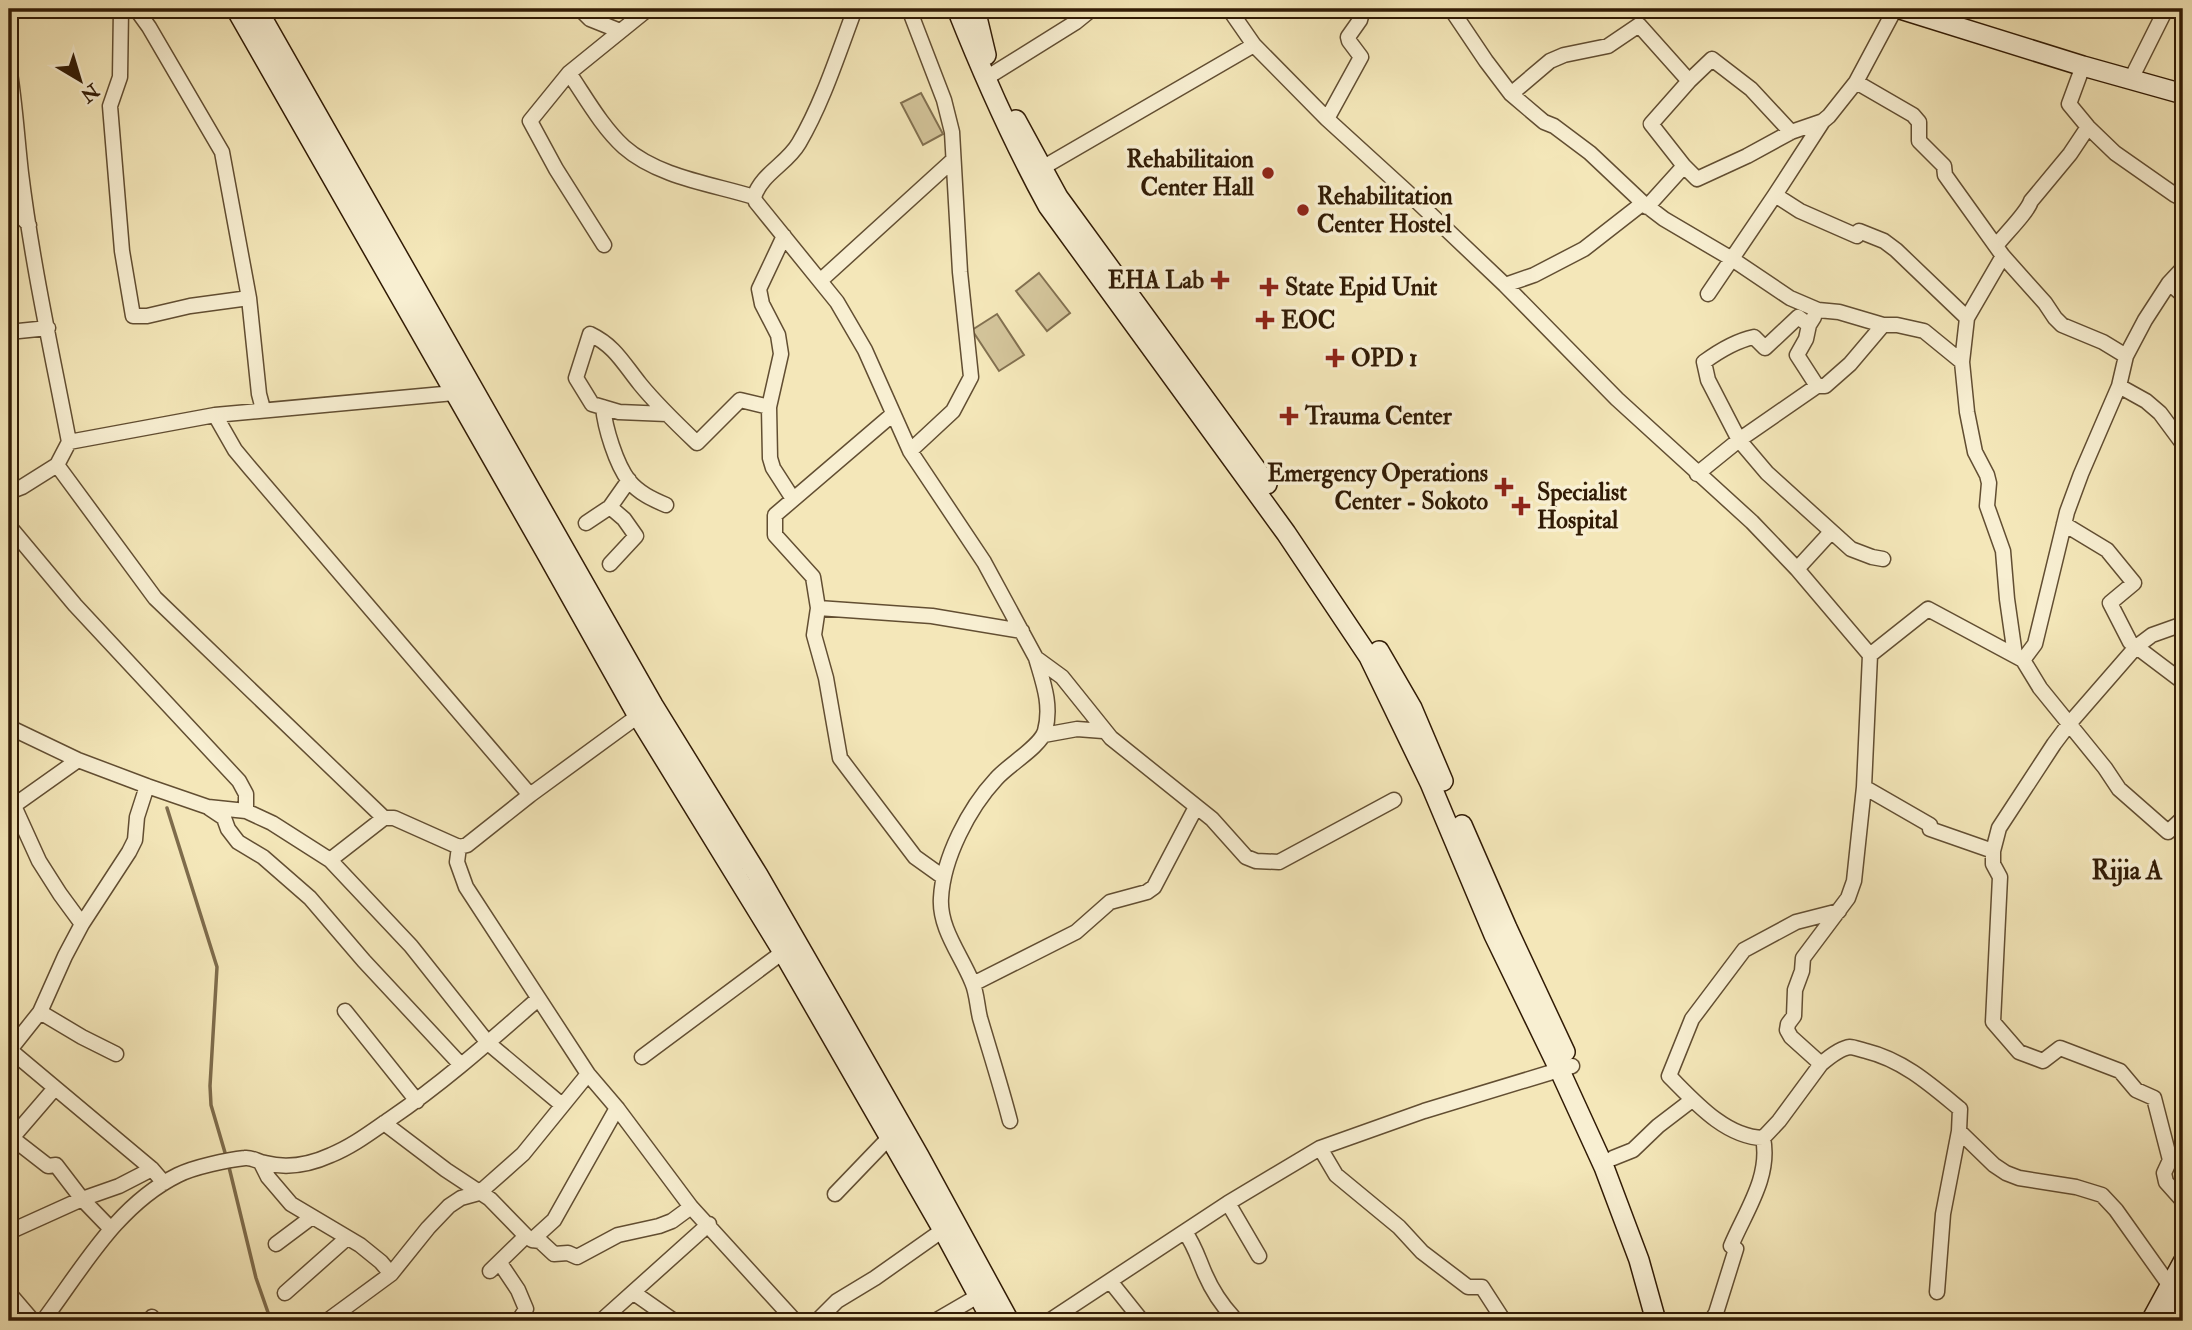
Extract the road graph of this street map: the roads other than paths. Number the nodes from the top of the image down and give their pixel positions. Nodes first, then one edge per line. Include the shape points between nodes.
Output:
1 (121, 9) edge
2 (136, 9) edge
3 (580, 9) edge
4 (648, 9) edge
5 (855, 9) edge
6 (909, 9) edge
7 (957, 9) edge
8 (975, 9) edge
9 (1092, 9) edge
10 (1229, 9) edge
11 (1363, 9) edge
12 (1451, 9) edge
13 (1897, 9) edge
14 (1928, 9) edge
15 (2166, 9) edge
16 (248, 11) edge
17 (620, 31) junction
18 (1254, 45) junction
19 (2083, 66) junction
20 (9, 67) edge
21 (2135, 71) junction
22 (569, 73) junction
23 (991, 75) junction
24 (1689, 80) junction
25 (1856, 82) junction
26 (2183, 84) edge
27 (1511, 94) junction
28 (2183, 94) edge
29 (1327, 120) junction
30 (1823, 121) junction
31 (2088, 127) junction
32 (1791, 132) junction
33 (953, 160) junction
34 (1684, 166) junction
35 (1042, 168) junction
36 (1775, 195) junction
37 (754, 197) junction
38 (2183, 199) edge
39 (9, 204) edge
40 (1645, 205) junction
41 (29, 225) junction
42 (784, 236) junction
43 (604, 244) dead end
44 (1999, 251) junction
45 (1731, 259) junction
46 (2183, 268) edge
47 (820, 281) junction
48 (2169, 283) junction
49 (1505, 285) junction
50 (1708, 294) dead end
51 (2183, 295) edge
52 (249, 298) junction
53 (1818, 310) junction
54 (1968, 318) junction
55 (1809, 325) junction
56 (1883, 325) junction
57 (48, 328) junction
58 (9, 332) edge
59 (2126, 356) junction
60 (1962, 362) junction
61 (1817, 386) junction
62 (2119, 386) junction
63 (454, 393) junction
64 (603, 407) junction
65 (769, 407) junction
66 (263, 409) junction
67 (667, 414) junction
68 (893, 414) junction
69 (215, 415) junction
70 (1739, 440) junction
71 (69, 442) junction
72 (2183, 444) edge
73 (910, 450) junction
74 (57, 465) junction
75 (1697, 474) junction
76 (629, 480) junction
77 (9, 492) edge
78 (793, 499) junction
79 (666, 505) dead end
80 (610, 506) junction
81 (586, 523) dead end
82 (2064, 524) junction
83 (9, 526) edge
84 (1831, 532) junction
85 (1883, 559) dead end
86 (610, 564) dead end
87 (1797, 569) junction
88 (818, 608) junction
89 (2183, 624) edge
90 (1021, 631) junction
91 (2136, 647) junction
92 (1870, 655) junction
93 (1036, 658) junction
94 (2019, 658) junction
95 (2183, 682) edge
96 (638, 716) junction
97 (2069, 724) junction
98 (9, 727) edge
99 (1103, 731) junction
100 (1044, 735) junction
101 (78, 760) junction
102 (147, 786) junction
103 (1864, 787) junction
104 (530, 795) junction
105 (1394, 800) dead end
106 (12, 807) edge
107 (208, 807) junction
108 (1196, 807) junction
109 (246, 811) junction
110 (384, 818) junction
111 (2183, 818) edge
112 (459, 847) junction
113 (1993, 851) junction
114 (330, 860) junction
115 (943, 877) junction
116 (1839, 911) junction
117 (82, 924) junction
118 (782, 952) junction
119 (973, 984) junction
120 (538, 999) junction
121 (345, 1010) dead end
122 (40, 1012) junction
123 (9, 1027) edge
124 (488, 1043) junction
125 (13, 1046) edge
126 (116, 1054) dead end
127 (642, 1057) dead end
128 (1821, 1064) junction
129 (461, 1065) junction
130 (1566, 1069) junction
131 (588, 1073) junction
132 (55, 1088) junction
133 (1692, 1100) junction
134 (417, 1101) junction
135 (562, 1105) junction
136 (617, 1108) junction
137 (1010, 1121) dead end
138 (384, 1124) junction
139 (1959, 1131) junction
140 (1763, 1138) junction
141 (10, 1141) edge
142 (884, 1143) dead end
143 (1320, 1148) junction
144 (1612, 1158) junction
145 (261, 1163) junction
146 (152, 1169) junction
147 (164, 1183) junction
148 (479, 1193) junction
149 (835, 1194) dead end
150 (82, 1199) junction
151 (2183, 1201) edge
152 (1228, 1203) junction
153 (691, 1207) junction
154 (312, 1217) junction
155 (709, 1224) junction
156 (111, 1229) junction
157 (943, 1230) junction
158 (9, 1232) edge
159 (1185, 1232) junction
160 (347, 1238) junction
161 (529, 1238) junction
162 (276, 1244) dead end
163 (1259, 1256) dead end
164 (2183, 1262) edge
165 (391, 1274) junction
166 (1110, 1281) junction
167 (2176, 1287) edge
168 (1937, 1292) dead end
169 (9, 1293) edge
170 (285, 1293) dead end
171 (634, 1293) junction
172 (978, 1296) junction
173 (1233, 1317) dead end
174 (33, 1321) edge
175 (43, 1321) edge
176 (327, 1321) edge
177 (520, 1321) edge
178 (601, 1321) edge
179 (674, 1321) edge
180 (795, 1321) edge
181 (817, 1321) edge
182 (935, 1321) edge
183 (992, 1321) edge
184 (1009, 1321) edge
185 (1049, 1321) edge
186 (1142, 1321) edge
187 (1504, 1321) edge
188 (1656, 1321) edge
189 (1666, 1321) edge
190 (1711, 1321) edge
191 (2151, 1321) edge
192 (2166, 1321) edge

1 - 52 street via 120,77 110,106 122,251 133,316
2 - 52 street via 222,152
3 - 17 street via 590,19
4 - 17 street
5 - 37 street via 797,147 763,180
6 - 33 street via 944,100
7 - 130 main road via 1017,149 1048,206 1286,533 1369,657 1430,783 1494,935
8 - 23 main road
9 - 23 street
10 - 18 street
11 - 29 street via 1348,37 1362,57
12 - 27 street
13 - 19 main road
13 - 25 street
14 - 21 main road
15 - 21 street
16 - 63 main road
16 - 184 main road via 653,705 758,875
17 - 22 street
18 - 29 street
18 - 35 street
19 - 28 main road
19 - 31 street via 2069,104
20 - 41 street
21 - 26 main road
22 - 37 street via 611,133 637,156 672,173
22 - 43 street via 530,121
23 - 35 main road
24 - 27 street via 1639,25 1608,46 1550,61
24 - 32 street via 1712,59 1751,89
24 - 34 street via 1651,124
25 - 30 street
25 - 44 street via 1919,122 1919,141 1944,166 1945,175
27 - 40 street via 1590,153
29 - 49 street
30 - 32 street
30 - 36 street
31 - 38 street via 2115,153
31 - 44 street via 2009,229
32 - 34 street via 1697,179
33 - 47 street
33 - 73 street via 971,377 953,411
34 - 40 street
35 - 130 main road via 1058,197 1294,522 1375,644 1412,708
36 - 45 street
36 - 54 street via 1857,236 1859,231 1884,241
37 - 42 street
39 - 41 street
40 - 45 street
40 - 49 street via 1584,249
41 - 57 street
42 - 47 street
42 - 65 street via 760,289 762,304 778,335 780,354
44 - 54 street
44 - 59 street via 2062,325
45 - 50 street
45 - 53 street via 1790,298
46 - 48 street
47 - 68 street via 865,350
48 - 51 street
48 - 59 street
49 - 75 street
52 - 66 street
53 - 55 street
53 - 56 street
54 - 60 street
55 - 61 street via 1797,355
55 - 70 street via 1798,317 1765,348 1754,337 1704,362 1708,380
56 - 60 street via 1924,331
56 - 61 street via 1850,364 1825,386
57 - 58 street
57 - 71 street
59 - 62 street
60 - 94 street via 1967,412 1975,452 1989,483 1987,506 2003,551
61 - 70 street
62 - 72 street via 2160,412
62 - 82 street
63 - 66 street
63 - 96 main road
64 - 67 street
64 - 67 street via 592,404 576,377 590,334 605,341
64 - 76 street via 605,424
65 - 67 street via 740,400 696,443
65 - 78 street via 770,458
66 - 69 street
68 - 73 street
68 - 78 street
69 - 71 street
69 - 104 street via 235,450
70 - 75 street
70 - 84 street via 1767,473
71 - 74 street
73 - 90 street via 984,562
74 - 77 street
74 - 110 street via 155,598
75 - 87 street
76 - 79 street via 649,498
76 - 80 street
78 - 88 street via 775,515 775,536 813,577
80 - 81 street
80 - 86 street via 636,536
82 - 91 street via 2107,550 2134,583 2110,603
82 - 94 street via 2035,644
83 - 109 street via 239,781 246,794
84 - 85 street via 1851,549
84 - 87 street
87 - 92 street
88 - 90 street via 932,616
88 - 115 street via 814,635 840,758 915,857
89 - 91 street via 2152,635
90 - 93 street
91 - 95 street
91 - 97 street
92 - 94 street via 1928,609
92 - 103 street
93 - 99 street via 1062,677
93 - 100 street via 1047,697
94 - 97 street
96 - 104 street
96 - 118 main road
97 - 111 street via 2119,789 2168,832
97 - 113 street via 1999,828
98 - 101 street
99 - 100 street via 1077,729
99 - 108 street
100 - 115 street via 995,779 952,848
101 - 102 street
101 - 106 street
102 - 107 street
102 - 117 street via 135,840
103 - 113 street via 1930,829
103 - 116 street via 1852,892
104 - 112 street via 475,840
105 - 108 street via 1279,862 1268,863 1246,857
106 - 117 street via 39,861
107 - 109 street
107 - 129 street via 224,818 238,842 263,857 310,898
108 - 119 street via 1154,887 1110,901 1076,932
109 - 114 street
110 - 112 street via 394,818
110 - 114 street
112 - 120 street via 457,862 466,887
113 - 151 street via 2000,877 1993,1022 2020,1052 2043,1061 2060,1048 2120,1071 2136,1090 2154,1098 2170,1160 2164,1173 2166,1182
114 - 124 street via 411,946
115 - 119 street via 940,901 947,932
116 - 128 street via 1803,958 1794,1016 1787,1030
116 - 133 street via 1796,922 1744,950 1692,1019 1672,1067 1670,1076
117 - 122 street
118 - 127 street
118 - 157 main road
119 - 137 street
120 - 124 street
120 - 131 street
121 - 134 street
122 - 125 street
122 - 126 street
123 - 125 street
124 - 129 street
124 - 135 street
125 - 132 street
128 - 139 street via 1849,1048 1909,1069 1960,1109
128 - 140 street
129 - 134 street
130 - 143 street
130 - 144 main road
130 - 188 main road via 1639,1260
131 - 135 street
131 - 136 street
132 - 141 street
132 - 146 street
133 - 140 street via 1735,1132
133 - 144 street via 1633,1150
134 - 138 street
135 - 148 street via 523,1154
136 - 153 street
136 - 161 street via 554,1220
138 - 145 street via 321,1159 284,1168
138 - 148 street
139 - 167 street via 1988,1159 2019,1178 2102,1195
139 - 168 street via 1943,1214
140 - 190 street via 1766,1157 1756,1194 1731,1247 1736,1249
141 - 150 street via 48,1166 56,1166
142 - 149 street
143 - 152 street
143 - 187 street via 1336,1175 1422,1252 1468,1287 1482,1287
144 - 189 main road
145 - 147 street via 249,1157 228,1161
145 - 154 street via 281,1194
146 - 147 street
146 - 150 street
147 - 156 street via 125,1212
148 - 161 street
148 - 165 street via 449,1206
150 - 156 street
150 - 158 street
152 - 159 street
152 - 163 street
153 - 155 street
153 - 161 street via 672,1221 618,1235 577,1257 554,1254
154 - 160 street
154 - 162 street
155 - 171 street
155 - 180 street
156 - 175 street
157 - 172 main road
157 - 181 street via 837,1301
159 - 166 street
159 - 173 street via 1219,1302
160 - 165 street
160 - 170 street
161 - 177 street via 495,1267 518,1290 526,1309
164 - 167 main road
165 - 176 street
166 - 185 street
166 - 186 street
167 - 191 main road
167 - 192 main road
169 - 174 street
171 - 178 street
171 - 179 street
172 - 182 street
172 - 183 main road

